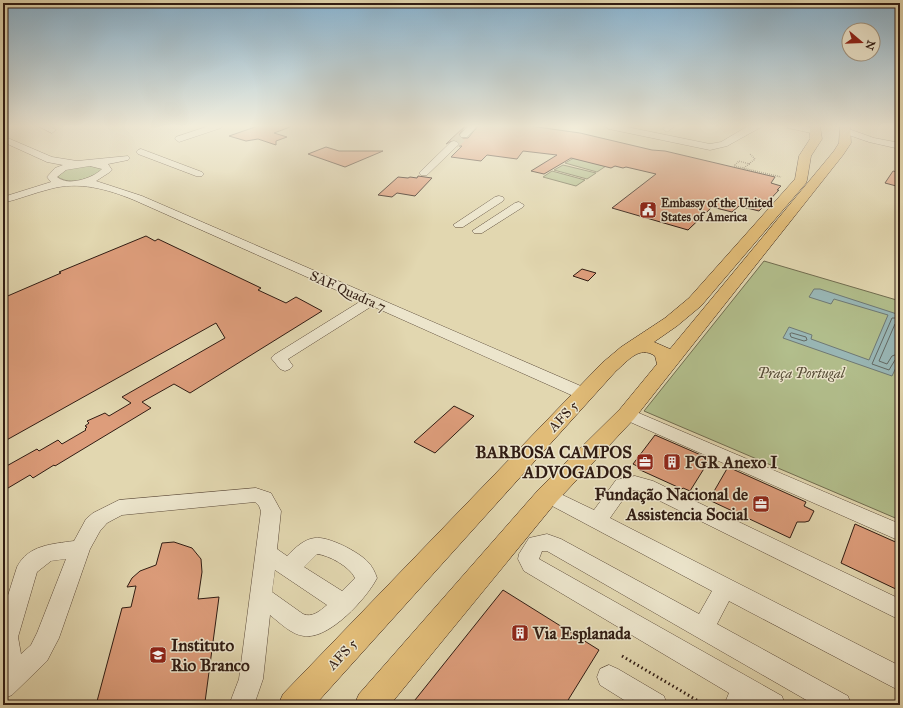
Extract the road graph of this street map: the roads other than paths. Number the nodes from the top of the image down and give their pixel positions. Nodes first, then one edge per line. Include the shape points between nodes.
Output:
1 (117, 159) edge
2 (160, 159) edge
3 (438, 159) edge
4 (804, 159) edge
5 (812, 159) edge
6 (833, 159) edge
7 (50, 160) joint
8 (832, 162) junction
9 (85, 163) junction
10 (106, 172) junction
11 (424, 173) dead end
12 (54, 174) junction
13 (199, 174) dead end
14 (80, 182) junction
15 (63, 183) junction
16 (114, 188) junction
17 (26, 192) junction
18 (499, 199) dead end
19 (3, 200) edge
20 (519, 205) dead end
21 (459, 225) dead end
22 (478, 232) dead end
23 (370, 301) junction
24 (628, 351) junction
25 (667, 365) junction
26 (285, 366) dead end
27 (584, 394) junction
28 (627, 414) junction
29 (548, 495) junction
30 (598, 520) junction
31 (900, 533) edge
32 (80, 548) junction
33 (266, 553) junction
34 (289, 568) junction
35 (725, 588) junction
36 (261, 596) junction
37 (343, 604) junction
38 (900, 610) edge
39 (703, 628) junction
40 (609, 677) dead end
41 (900, 679) edge
42 (10, 680) edge
43 (740, 697) edge
44 (241, 705) edge
45 (294, 705) edge
46 (370, 705) edge
47 (655, 705) edge
48 (773, 705) edge
49 (839, 705) edge

1 - 9 street
2 - 13 street
3 - 11 street
4 - 24 main road, AFS 5 via 801,180 695,302
5 - 8 main road
6 - 8 main road
7 - 9 street
7 - 12 street via 55,166
8 - 25 main road
9 - 10 street via 106,166
9 - 12 street via 66,167
10 - 14 street via 96,178
10 - 16 street via 106,180
12 - 15 street via 53,180
12 - 17 street
14 - 15 street
14 - 16 street, SAF Quadra 7
15 - 17 street
16 - 23 street, SAF Quadra 7
17 - 19 street
18 - 21 street
20 - 22 street
23 - 26 street via 279,358
23 - 27 street, SAF Quadra 7
24 - 25 main road via 638,346 655,347 666,355
24 - 27 main road, AFS 5
25 - 28 main road
27 - 45 main road, AFS 5
28 - 29 main road
28 - 31 street
29 - 30 street
29 - 46 main road
30 - 35 street
30 - 38 street via 623,485 635,483 646,486
32 - 33 street via 93,525 100,518 119,508 256,495 263,496 271,511
32 - 42 street via 47,638 39,653
32 - 42 street via 47,553 28,567 6,637
33 - 34 street
33 - 36 street
34 - 37 street
34 - 37 street via 308,549 317,546 327,547 359,566 365,572 366,578
35 - 39 street
35 - 41 street
36 - 37 street via 303,626 323,622
36 - 44 street via 251,679
39 - 43 street via 554,545 546,542 536,544 528,557 531,565
39 - 49 street
40 - 47 street
43 - 48 street

